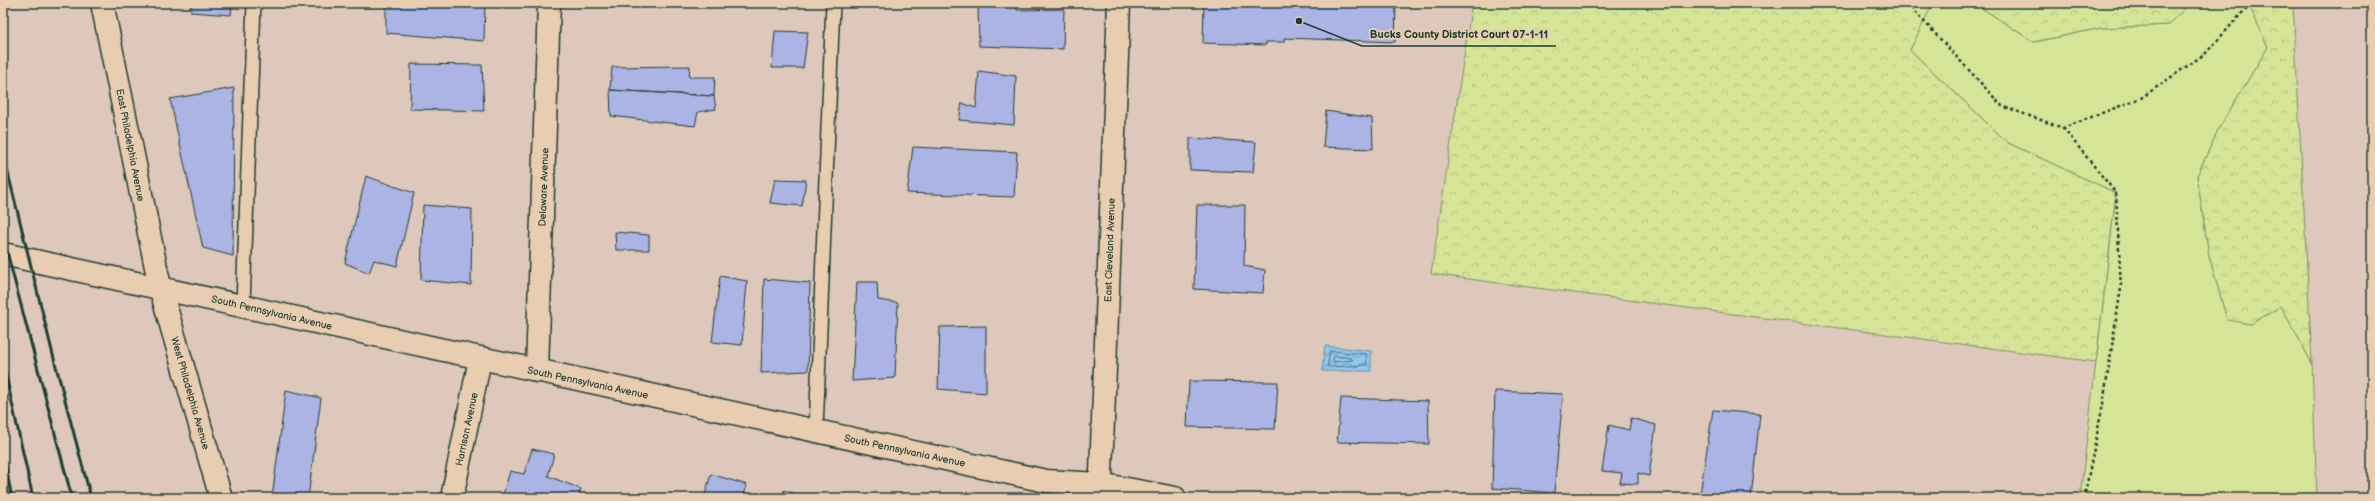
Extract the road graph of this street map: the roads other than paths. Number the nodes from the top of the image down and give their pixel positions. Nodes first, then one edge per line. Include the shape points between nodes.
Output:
1 (102, 3) edge
2 (254, 3) edge
3 (549, 3) edge
4 (833, 3) edge
5 (1119, 3) edge
6 (3, 254) edge
7 (160, 287) junction
8 (243, 305) junction
9 (480, 359) junction
10 (538, 371) junction
11 (816, 431) junction
12 (1100, 491) edge
13 (221, 498) edge
14 (452, 498) edge
15 (1175, 498) edge

1 - 7 main road, East Philadelphia Avenue
2 - 8 lane
3 - 10 main road, Delaware Avenue
4 - 11 lane
5 - 12 main road, East Cleveland Avenue
6 - 7 main road, South Pennsylvania Avenue
7 - 8 main road, South Pennsylvania Avenue
7 - 13 main road, West Philadelphia Avenue
8 - 9 main road, South Pennsylvania Avenue
9 - 10 main road, South Pennsylvania Avenue
9 - 14 main road, Harrison Avenue
10 - 11 main road, South Pennsylvania Avenue
11 - 12 main road, South Pennsylvania Avenue
12 - 15 main road, South Pennsylvania Avenue

